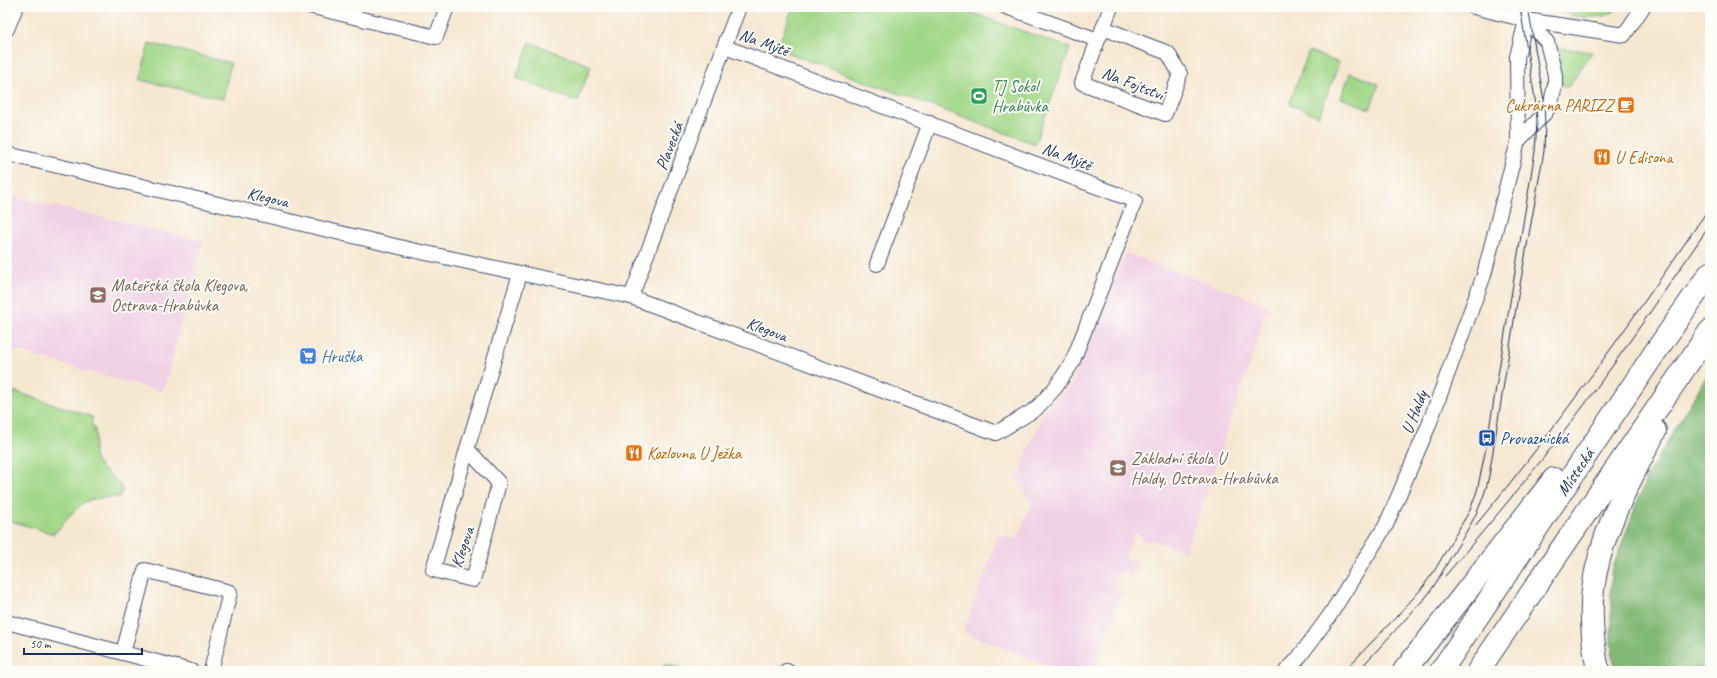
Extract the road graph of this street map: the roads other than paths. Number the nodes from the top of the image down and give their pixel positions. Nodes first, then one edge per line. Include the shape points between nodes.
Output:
1 (16, 7) edge
2 (313, 7) edge
3 (447, 7) edge
4 (739, 7) edge
5 (1006, 7) edge
6 (1111, 7) edge
7 (1474, 7) edge
8 (1643, 7) edge
9 (1525, 13) edge
10 (7, 29) edge
11 (1101, 34) junction
12 (725, 47) junction
13 (930, 123) junction
14 (1518, 141) junction
15 (7, 154) edge
16 (877, 264) dead end
17 (1710, 273) edge
18 (520, 274) junction
19 (631, 297) junction
20 (1710, 331) edge
21 (1656, 351) junction
22 (1687, 364) junction
23 (996, 433) joint
24 (467, 449) junction
25 (7, 622) edge
26 (123, 653) junction
27 (191, 671) edge
28 (211, 671) edge
29 (1286, 671) edge
30 (1404, 671) edge
31 (1441, 671) edge
32 (1478, 671) edge
33 (1598, 671) edge

1 - 10 street
2 - 3 street via 436,37
4 - 12 street, Plavecká
5 - 11 street, Na Fojtství
6 - 11 street
7 - 9 street
8 - 9 street via 1624,35
9 - 14 street, U Haldy via 1517,57
9 - 14 street, U Haldy via 1547,42 1555,85 1551,103
11 - 11 street, Na Fojtství via 1082,83 1165,114 1180,74 1168,53
12 - 13 street, Na Mýtě
12 - 19 street, Plavecká
13 - 16 street
13 - 23 street, Na Mýtě via 1135,201 1072,364 1036,409
14 - 29 street, U Haldy via 1484,275 1428,427 1389,518 1330,615
15 - 18 street, Klegova
17 - 21 highway, Místecká
18 - 19 street, Klegova
18 - 24 street, Klegova
19 - 23 street, Klegova
20 - 22 highway, Místecká
21 - 30 highway
21 - 31 highway, Místecká
22 - 32 highway, Místecká
22 - 33 highway via 1614,514 1602,550 1593,590 1592,620
24 - 24 street, Klegova via 433,570 474,580 499,484
25 - 26 street
26 - 27 street
26 - 28 street via 145,570 230,592

